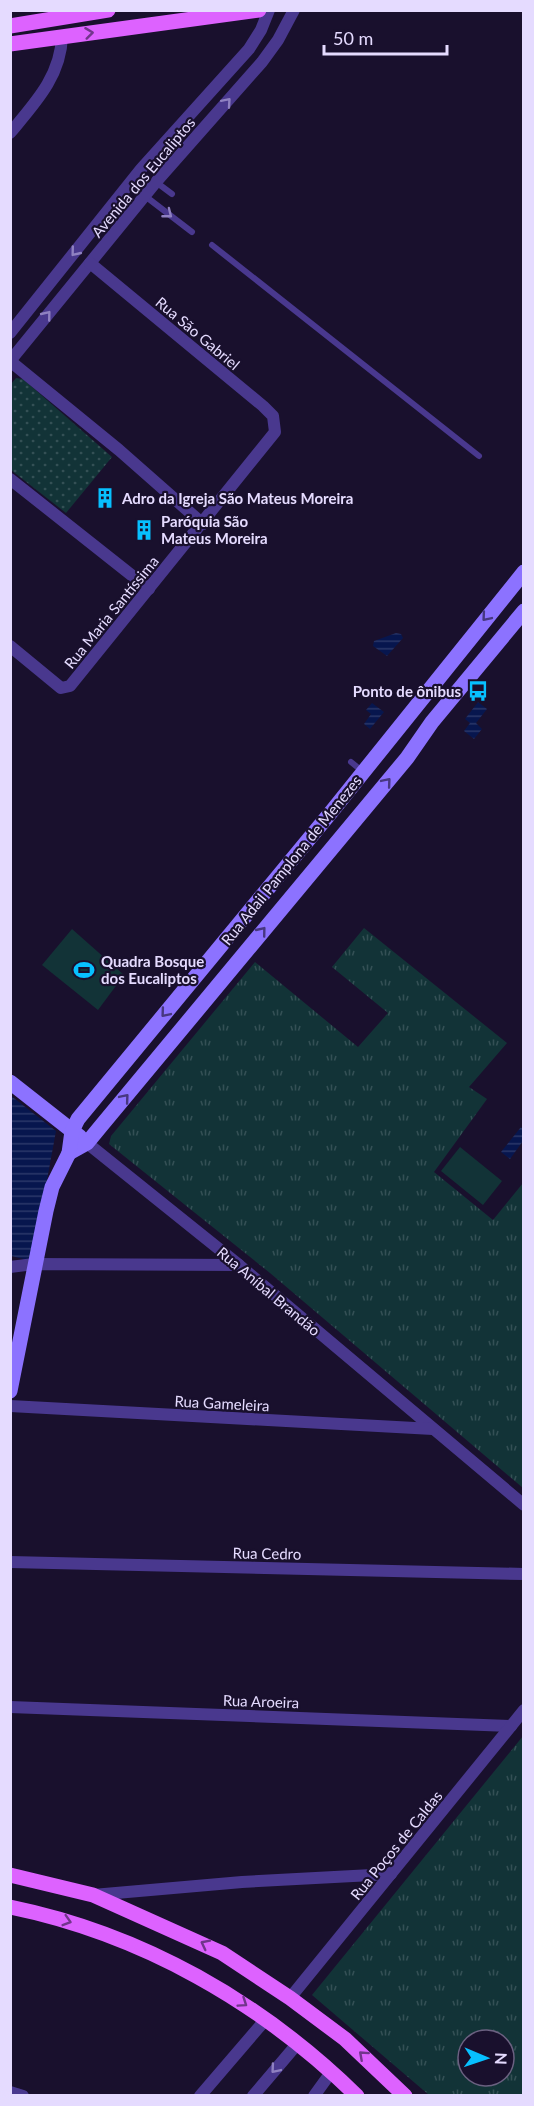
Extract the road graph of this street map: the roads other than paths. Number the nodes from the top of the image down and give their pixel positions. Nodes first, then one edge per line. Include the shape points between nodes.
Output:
1 (108, 10) edge
2 (259, 10) edge
3 (269, 10) edge
4 (294, 10) edge
5 (10, 26) edge
6 (62, 36) junction
7 (10, 44) edge
8 (10, 133) edge
9 (141, 170) junction
10 (156, 182) junction
11 (129, 184) junction
12 (172, 194) dead end
13 (145, 196) junction
14 (192, 232) dead end
15 (212, 244) dead end
16 (90, 263) junction
17 (10, 333) edge
18 (10, 361) edge
19 (275, 432) joint
20 (479, 456) dead end
21 (10, 480) edge
22 (203, 524) junction
23 (522, 576) edge
24 (149, 589) junction
25 (524, 600) edge
26 (521, 615) edge
27 (10, 646) edge
28 (332, 811) junction
29 (351, 825) junction
30 (239, 924) junction
31 (236, 962) junction
32 (201, 970) junction
33 (198, 1009) junction
34 (10, 1082) edge
35 (72, 1131) junction
36 (87, 1143) junction
37 (69, 1153) junction
38 (34, 1264) junction
39 (239, 1265) junction
40 (10, 1266) edge
41 (10, 1391) edge
42 (10, 1407) edge
43 (433, 1429) junction
44 (524, 1505) edge
45 (10, 1562) edge
46 (524, 1574) edge
47 (10, 1707) edge
48 (524, 1710) edge
49 (511, 1726) junction
50 (392, 1874) junction
51 (10, 1875) edge
52 (93, 1895) junction
53 (10, 1907) edge
54 (290, 1998) junction
55 (266, 2019) junction
56 (297, 2043) junction
57 (333, 2072) junction
58 (10, 2092) edge
59 (23, 2096) edge
60 (200, 2096) edge
61 (254, 2096) edge
62 (314, 2096) edge
63 (357, 2096) edge
64 (405, 2096) edge

1 - 5 main road
6 -> 2 main road
3 - 9 street, Avenida dos Eucaliptos via 249,48
10 -> 4 street, Avenida dos Eucaliptos via 261,62
6 - 7 main road
6 - 8 street via 57,70
9 - 10 street
9 - 11 street, Avenida dos Eucaliptos
10 - 12 lane
10 - 13 street, Avenida dos Eucaliptos
11 - 13 street
11 -> 17 street, Avenida dos Eucaliptos
13 -> 14 lane
13 - 16 street, Avenida dos Eucaliptos
15 - 20 lane
18 -> 16 street, Avenida dos Eucaliptos
16 - 19 street, Rua São Gabriel via 273,416
18 - 22 street
19 - 22 street, Rua Maria Santíssima
21 - 24 street
22 - 24 street, Rua Maria Santíssima
23 -> 28 main road, Rua Adail Pamplona de Menezes via 357,767
24 - 27 street, Rua Maria Santíssima via 70,687 62,688
25 - 26 main road via 519,608
29 -> 26 main road, Rua Adail Pamplona de Menezes
28 - 29 main road
28 - 30 main road, Rua Adail Pamplona de Menezes
31 -> 29 main road, Rua Adail Pamplona de Menezes
30 - 31 main road via 238,934 227,948
30 - 32 main road, Rua Adail Pamplona de Menezes
31 - 33 main road, Rua Adail Pamplona de Menezes
32 - 33 main road via 211,982
32 -> 35 main road, Rua Adail Pamplona de Menezes
36 -> 33 main road, Rua Adail Pamplona de Menezes
34 - 35 main road, Rua Aníbal Brandão
35 - 36 main road, Rua Aníbal Brandão
35 - 37 main road, Rua Adail Pamplona de Menezes
36 - 37 main road, Rua Adail Pamplona de Menezes
36 - 39 street, Rua Aníbal Brandão
37 - 38 main road, Rua Adail Pamplona de Menezes via 52,1187
38 - 39 street
38 - 40 street
38 - 41 main road, Rua Adail Pamplona de Menezes
39 - 43 street, Rua Aníbal Brandão
42 - 43 street, Rua Gameleira
43 - 44 street, Rua Aníbal Brandão
45 - 46 street, Rua Cedro
47 - 49 street, Rua Aroeira
48 - 49 street, Rua Poços de Caldas
49 - 50 street, Rua Poços de Caldas
50 - 52 street
50 - 54 street, Rua Poços de Caldas
51 - 52 main road
54 -> 52 main road via 203,1943
53 -> 55 main road via 95,1930 165,1959 224,1990
64 -> 54 main road via 345,2039
55 - 56 main road
55 - 60 street
56 - 57 main road
56 -> 61 street
57 - 62 street
57 - 63 main road
58 - 59 street

